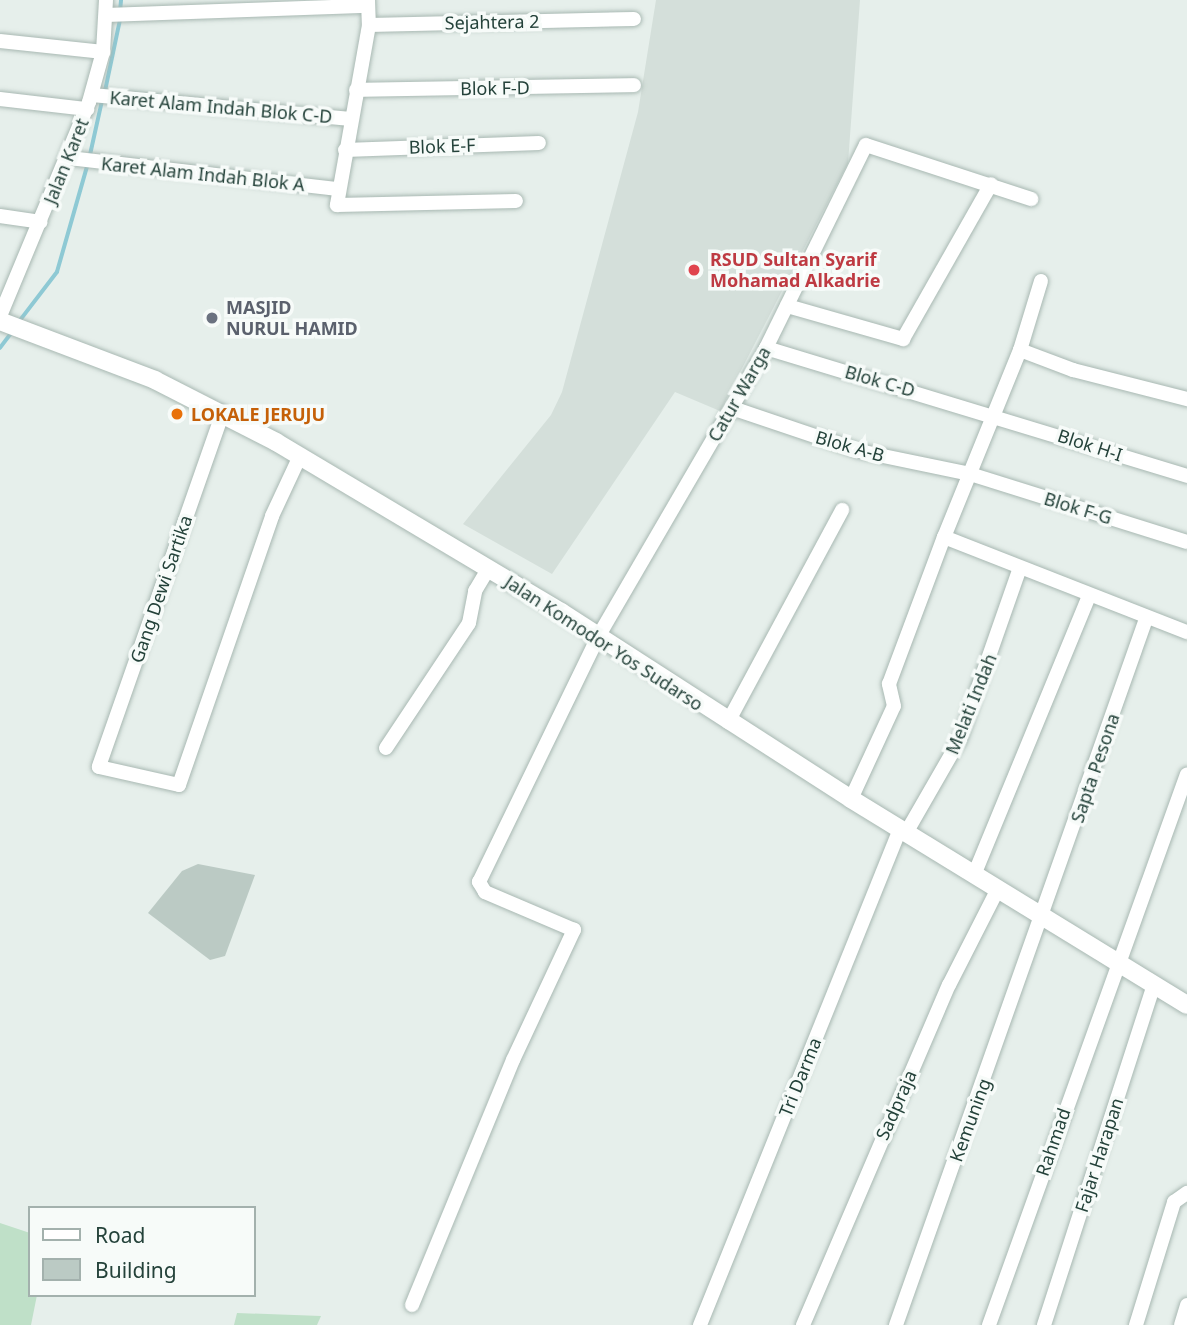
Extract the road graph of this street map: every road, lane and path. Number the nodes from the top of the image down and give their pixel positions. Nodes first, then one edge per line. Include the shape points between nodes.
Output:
1 (368, 3) edge
2 (108, 10) edge
3 (634, 19) dead end
4 (369, 25) junction
5 (0, 41) edge
6 (103, 52) junction
7 (634, 85) dead end
8 (356, 90) junction
9 (0, 99) edge
10 (92, 100) junction
11 (351, 119) junction
12 (539, 143) dead end
13 (345, 150) junction
14 (73, 159) junction
15 (991, 184) junction
16 (338, 189) junction
17 (1031, 199) dead end
18 (516, 201) dead end
19 (0, 216) edge
20 (41, 222) junction
21 (1041, 281) dead end
22 (5, 292) edge
23 (787, 306) junction
24 (0, 316) edge
25 (0, 322) edge
26 (766, 348) junction
27 (1020, 350) junction
28 (1187, 399) edge
29 (732, 408) junction
30 (223, 412) junction
31 (993, 414) junction
32 (300, 456) junction
33 (970, 474) junction
34 (1187, 476) edge
35 (842, 510) dead end
36 (944, 537) junction
37 (1187, 542) edge
38 (1020, 568) junction
39 (488, 569) junction
40 (1089, 596) junction
41 (1146, 619) junction
42 (1187, 632) edge
43 (598, 637) junction
44 (728, 722) junction
45 (386, 748) dead end
46 (1187, 775) edge
47 (851, 799) junction
48 (903, 831) junction
49 (974, 875) junction
50 (998, 889) junction
51 (1044, 916) junction
52 (1119, 960) junction
53 (1154, 984) junction
54 (1187, 1005) edge
55 (1187, 1192) edge
56 (412, 1305) dead end
57 (1187, 1305) edge
58 (700, 1325) edge
59 (803, 1325) edge
60 (896, 1325) edge
61 (989, 1325) edge
62 (1044, 1325) edge
63 (1136, 1325) edge
64 (1181, 1325) edge

1 - 2 street via 141,15
1 - 4 street
2 - 6 street, Jalan Karet
3 - 4 street, Sejahtera 2
4 - 8 street
5 - 6 street
6 - 10 street, Jalan Karet
7 - 8 street, Blok F-D
8 - 11 street
9 - 10 street, Karet Alam Indah Blok C-D
10 - 11 street, Karet Alam Indah Blok C-D via 121,98
10 - 14 street, Jalan Karet
11 - 13 street
12 - 13 street, Blok E-F
13 - 16 street
14 - 16 street, Karet Alam Indah Blok A
14 - 20 street, Jalan Karet
15 - 17 street
15 - 23 street via 903,339
15 - 23 street, Catur Warga via 866,145
16 - 18 street via 340,207
19 - 20 street
20 - 22 street, Jalan Karet
21 - 27 street
22 - 24 street, Jalan Karet
23 - 26 street, Catur Warga
25 - 30 street, Jalan Komodor Yos Sudarso
26 - 29 street, Catur Warga
26 - 31 street, Blok C-D
27 - 28 street via 1073,370
27 - 31 street
29 - 33 street, Blok A-B via 859,451
29 - 43 street, Catur Warga
30 - 32 street, Jalan Komodor Yos Sudarso
30 - 32 street, Gang Dewi Sartika via 99,766 179,785 272,516
31 - 33 street
31 - 34 street, Blok H-I
32 - 39 street, Jalan Komodor Yos Sudarso
33 - 36 street
33 - 37 street, Blok F-G
35 - 44 street
36 - 38 street
36 - 47 street via 889,684 894,706
38 - 40 street
38 - 48 street, Melati Indah via 960,739
39 - 43 street, Jalan Komodor Yos Sudarso
39 - 45 street via 478,583 470,623
40 - 41 street
40 - 49 street
41 - 42 street
41 - 51 street, Sapta Pesona
43 - 44 street, Jalan Komodor Yos Sudarso
43 - 56 street, Catur Warga via 479,885 575,930 513,1060
44 - 47 street, Jalan Komodor Yos Sudarso
46 - 52 street, Rahmad
47 - 48 street, Jalan Komodor Yos Sudarso
48 - 49 street, Jalan Komodor Yos Sudarso
48 - 58 street, Tri Darma
49 - 50 street, Jalan Komodor Yos Sudarso
50 - 51 street, Jalan Komodor Yos Sudarso
50 - 59 street, Sadpraja via 949,985
51 - 52 street, Jalan Komodor Yos Sudarso
51 - 60 street, Kemuning
52 - 53 street, Jalan Komodor Yos Sudarso
52 - 61 street, Rahmad
53 - 54 street, Jalan Komodor Yos Sudarso
53 - 62 street, Fajar Harapan
55 - 63 street via 1174,1202
57 - 64 street

